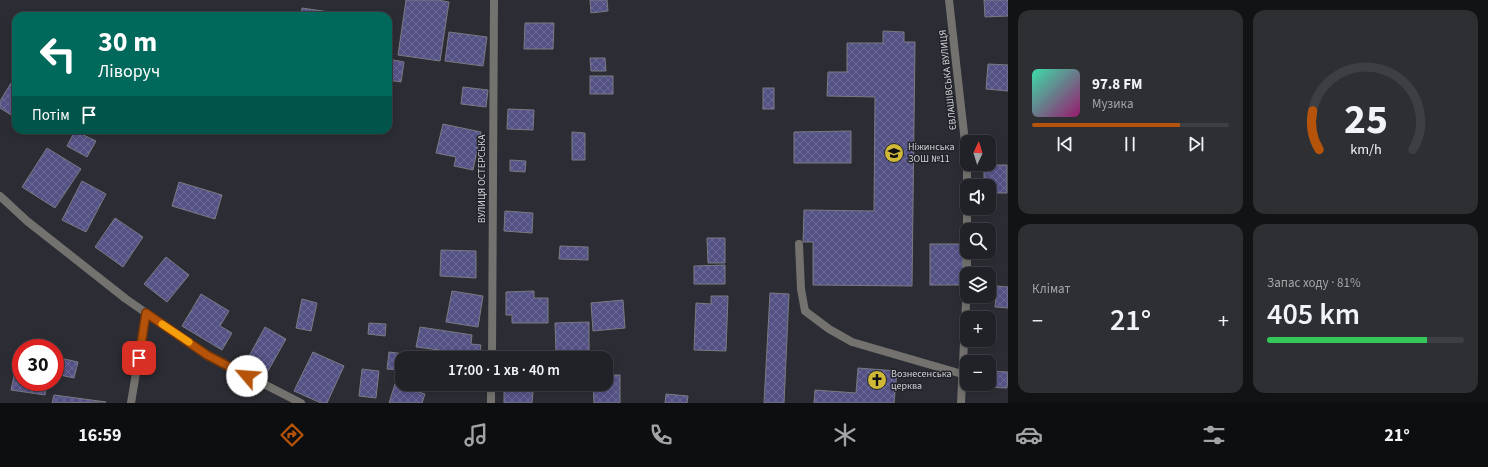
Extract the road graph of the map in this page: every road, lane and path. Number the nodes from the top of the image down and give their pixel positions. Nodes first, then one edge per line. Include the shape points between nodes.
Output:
1 (494, 0) edge
2 (949, 0) edge
3 (0, 196) edge
4 (967, 223) edge
5 (799, 244) dead end
6 (966, 303) edge
7 (146, 313) junction
8 (492, 351) edge
9 (963, 355) edge
10 (960, 373) edge
11 (492, 391) edge
12 (961, 391) edge
13 (131, 403) edge
14 (301, 403) edge
15 (491, 403) edge
16 (961, 403) edge

1 - 8 street, ВУЛИЦЯ ОСТЕРСЬКА
2 - 4 street, ЄВЛАШІВСЬКА ВУЛИЦЯ via 967,160
3 - 7 street via 33,226
5 - 10 street via 800,289 806,311 829,329 852,342
6 - 9 street
7 - 13 street
7 - 14 street via 207,355
11 - 15 street
12 - 16 street

